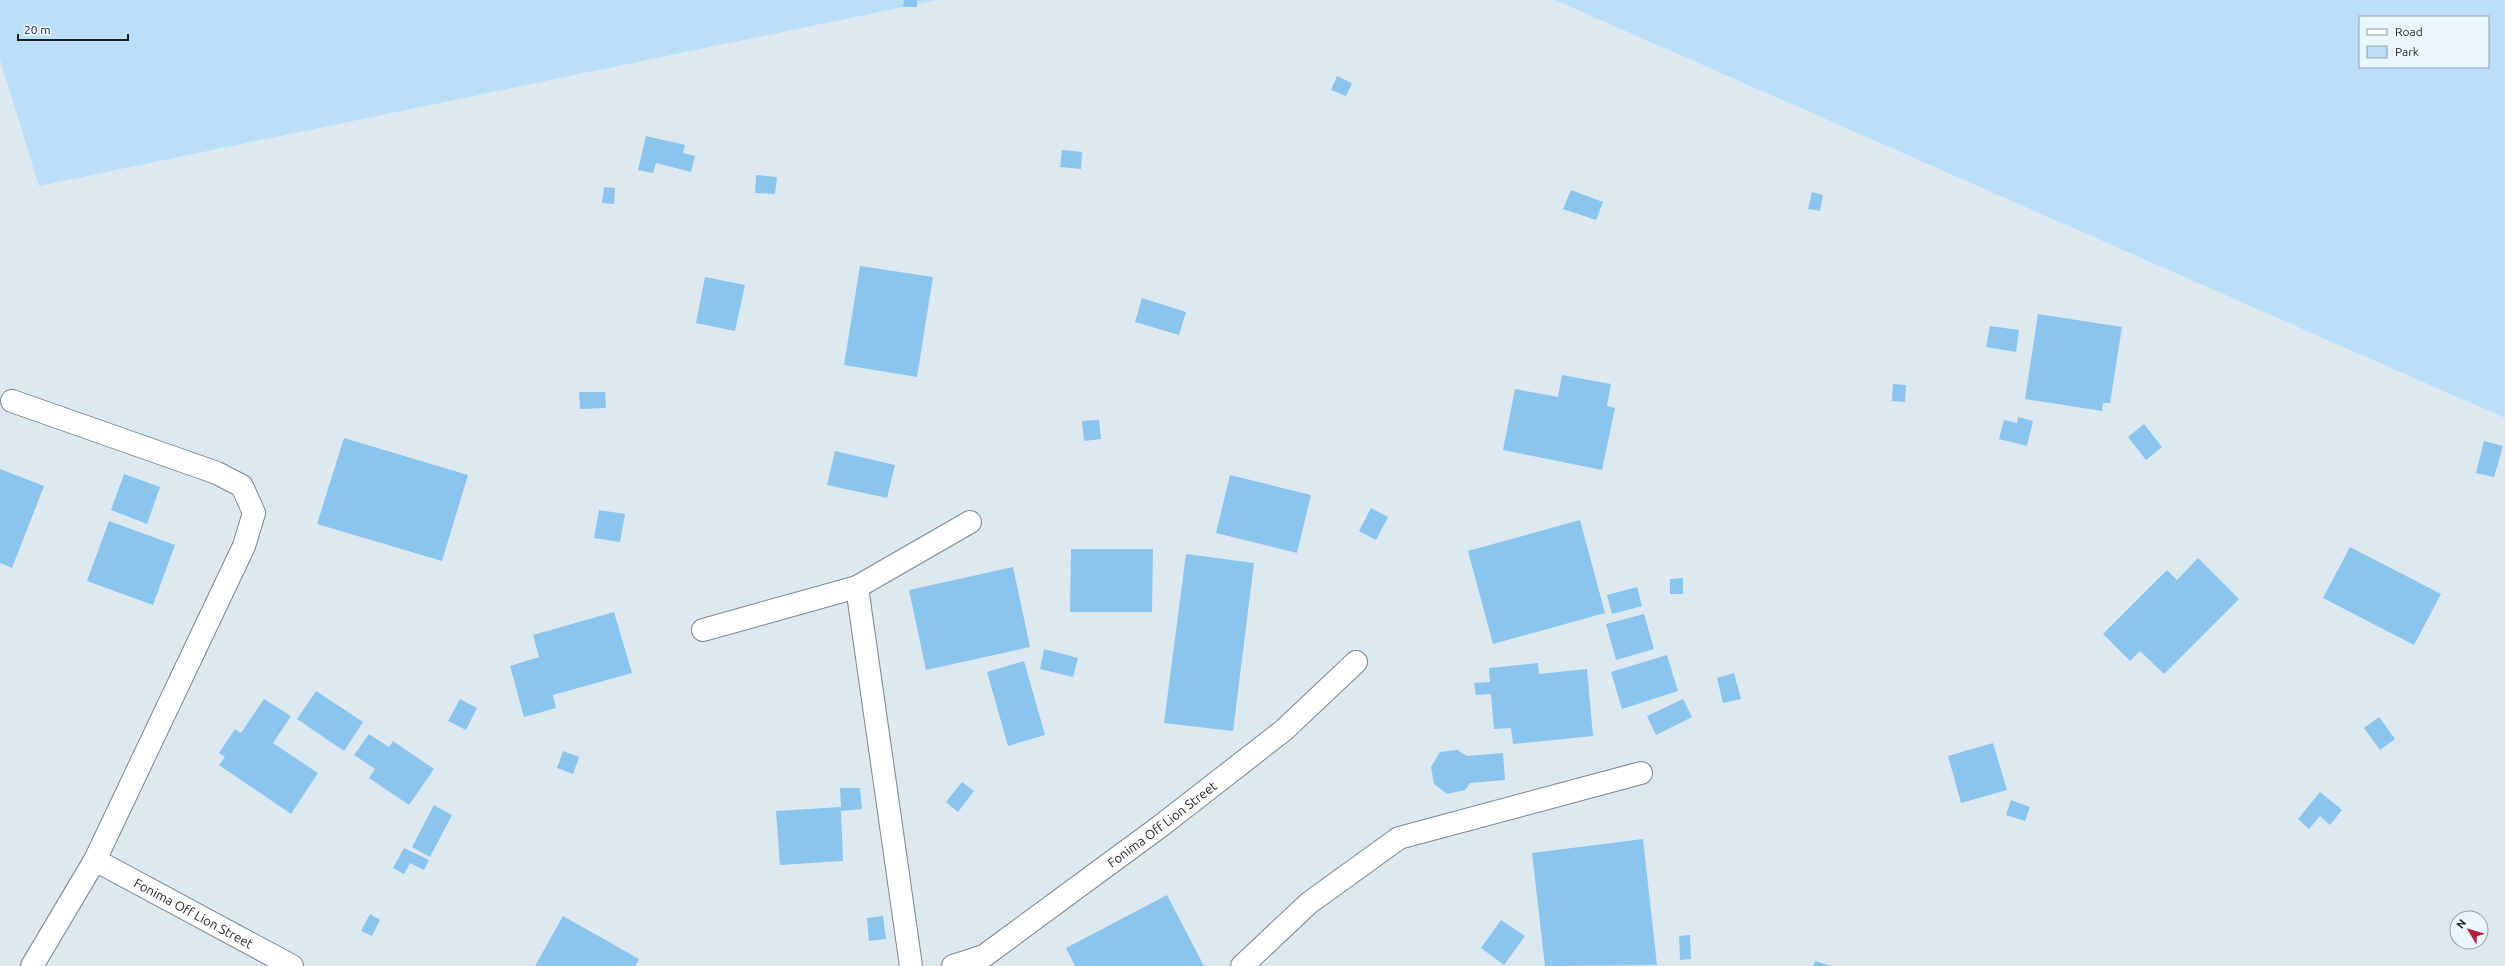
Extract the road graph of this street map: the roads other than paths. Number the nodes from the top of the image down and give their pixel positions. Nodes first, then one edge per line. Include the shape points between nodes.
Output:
1 (12, 401) dead end
2 (970, 522) dead end
3 (857, 587) junction
4 (703, 630) dead end
5 (1356, 662) dead end
6 (1641, 773) dead end
7 (95, 860) junction
8 (32, 966) edge
9 (292, 966) edge
10 (911, 966) edge
11 (953, 966) edge
12 (1242, 966) edge

1 - 7 street via 217,473 242,486 254,513 244,546
2 - 3 street
3 - 4 street
3 - 10 street
5 - 11 street, Fonima Off Lion Street via 1284,730 1162,825 984,956
6 - 12 street via 1400,838 1309,903
7 - 8 street
7 - 9 street, Fonima Off Lion Street

